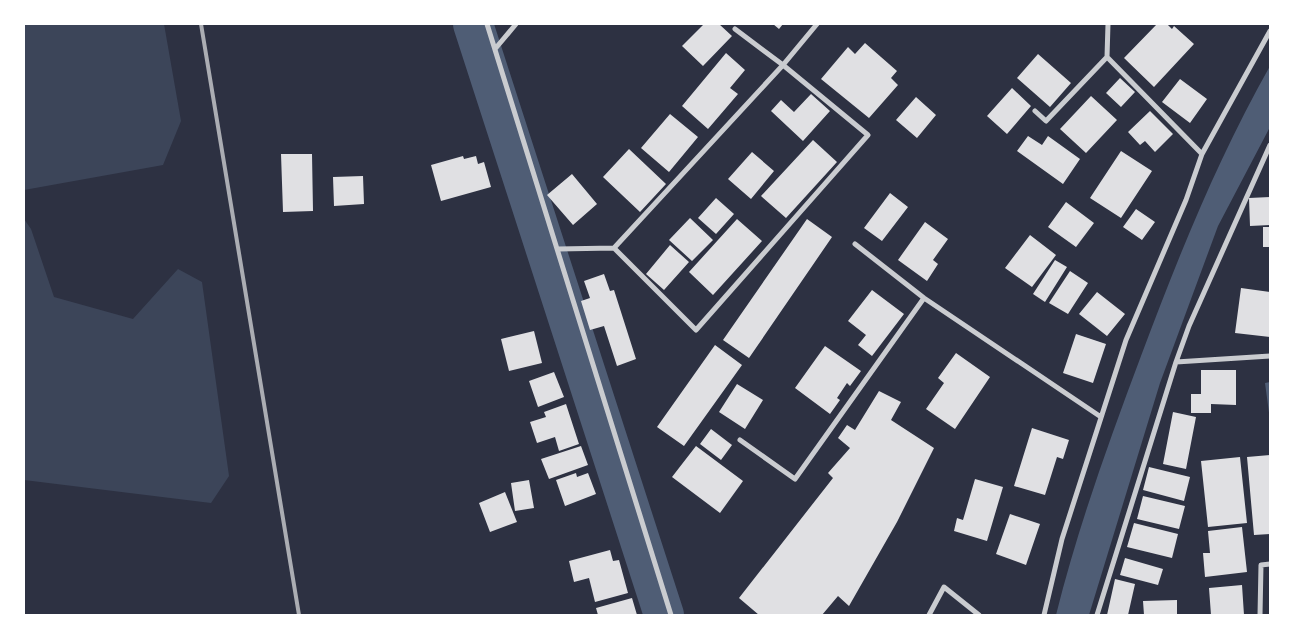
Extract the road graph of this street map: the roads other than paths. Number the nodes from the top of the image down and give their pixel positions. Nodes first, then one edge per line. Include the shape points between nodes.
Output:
1 (487, 24) edge
2 (516, 24) edge
3 (817, 24) edge
4 (1108, 24) edge
5 (735, 29) dead end
6 (1270, 31) edge
7 (495, 49) junction
8 (1107, 57) junction
9 (783, 65) junction
10 (1034, 111) dead end
11 (1270, 145) edge
12 (1202, 154) junction
13 (855, 244) dead end
14 (558, 248) junction
15 (614, 248) junction
16 (924, 298) junction
17 (1270, 356) edge
18 (1176, 362) junction
19 (1101, 417) junction
20 (740, 440) dead end
21 (1270, 564) edge
22 (671, 615) edge
23 (929, 615) edge
24 (979, 615) edge
25 (1044, 615) edge
26 (1097, 615) edge
27 (1260, 615) edge

1 - 7 street
2 - 7 street
3 - 9 street
4 - 8 street
5 - 9 street
6 - 12 street
7 - 14 street
8 - 10 street via 1046,121
8 - 12 street
9 - 15 street
9 - 15 street via 868,135 696,330
11 - 18 street
12 - 19 street via 1186,200 1126,340
13 - 16 street
14 - 15 street
14 - 22 street
16 - 19 street
16 - 20 street via 795,479
17 - 18 street
18 - 26 street
19 - 25 street via 1062,539
21 - 27 street via 1261,565
23 - 24 street via 944,587

